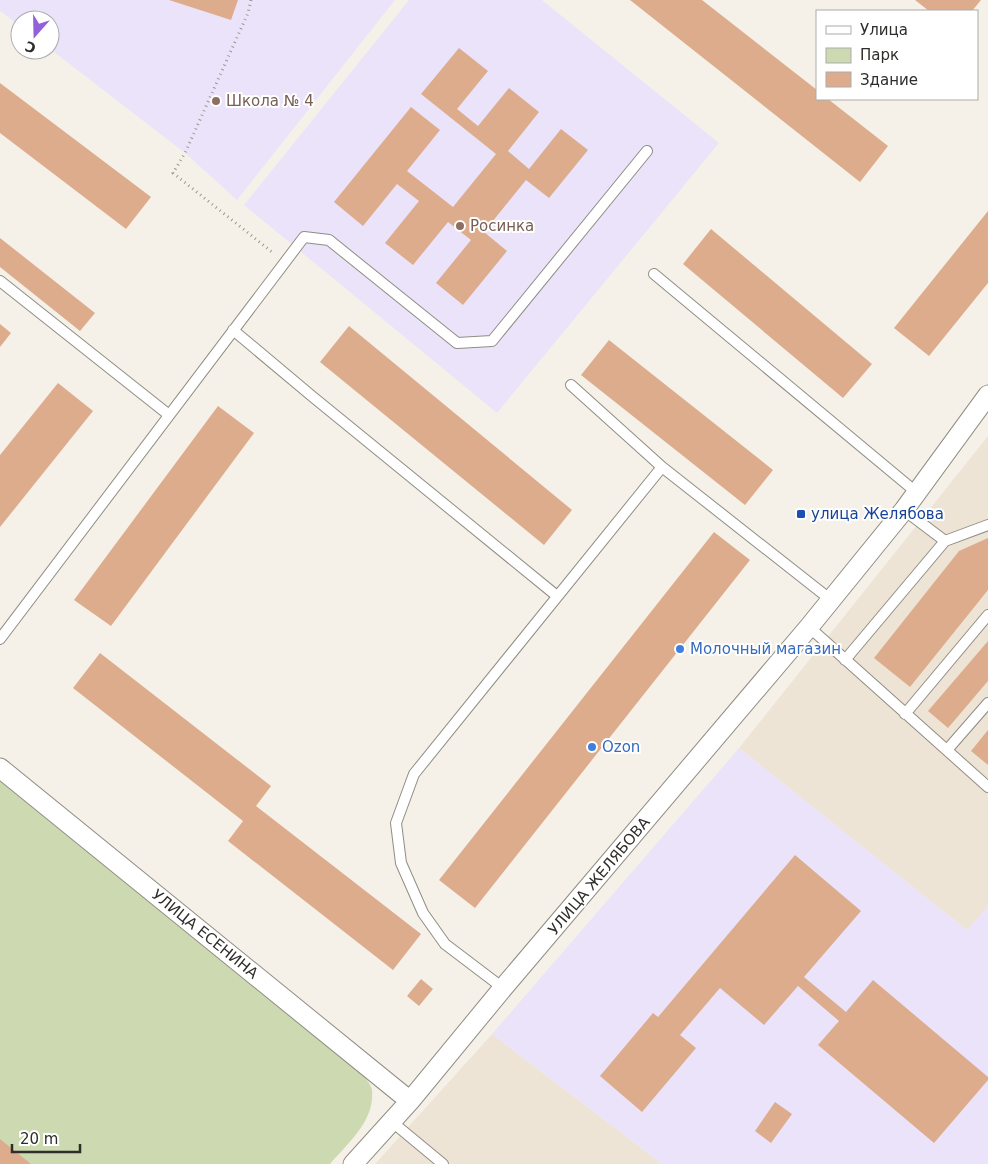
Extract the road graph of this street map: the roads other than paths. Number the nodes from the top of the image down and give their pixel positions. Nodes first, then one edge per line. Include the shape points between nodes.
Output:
1 (647, 151) dead end
2 (654, 274) dead end
3 (0, 281) edge
4 (233, 330) junction
5 (571, 385) dead end
6 (988, 395) edge
7 (169, 415) junction
8 (662, 467) junction
9 (916, 492) junction
10 (904, 510) junction
11 (988, 525) edge
12 (945, 541) junction
13 (557, 596) junction
14 (831, 600) junction
15 (988, 615) edge
16 (808, 627) junction
17 (0, 639) edge
18 (845, 660) junction
19 (988, 703) edge
20 (905, 714) junction
21 (947, 750) junction
22 (0, 768) edge
23 (988, 787) edge
24 (503, 988) junction
25 (410, 1101) junction
26 (391, 1122) junction
27 (353, 1164) edge
28 (443, 1164) edge

1 - 4 lane via 492,340 457,342 329,240 304,237
2 - 9 lane
3 - 7 lane
4 - 7 lane
4 - 13 lane
5 - 8 lane
6 - 9 street, УЛИЦА ЖЕЛЯБОВА
7 - 17 lane
8 - 13 lane
8 - 14 lane
9 - 10 street, УЛИЦА ЖЕЛЯБОВА
10 - 12 lane
10 - 14 street, УЛИЦА ЖЕЛЯБОВА
11 - 12 lane
12 - 18 lane
13 - 24 lane via 414,774 396,822 401,863 423,913 445,944
14 - 16 street, УЛИЦА ЖЕЛЯБОВА
15 - 20 lane
16 - 18 lane
16 - 24 street, УЛИЦА ЖЕЛЯБОВА
18 - 20 lane
19 - 21 lane
20 - 21 lane
21 - 23 lane
22 - 25 street, УЛИЦА ЕСЕНИНА
24 - 25 street, УЛИЦА ЖЕЛЯБОВА
25 - 26 street, УЛИЦА ЖЕЛЯБОВА
26 - 27 street, УЛИЦА ЖЕЛЯБОВА
26 - 28 lane

